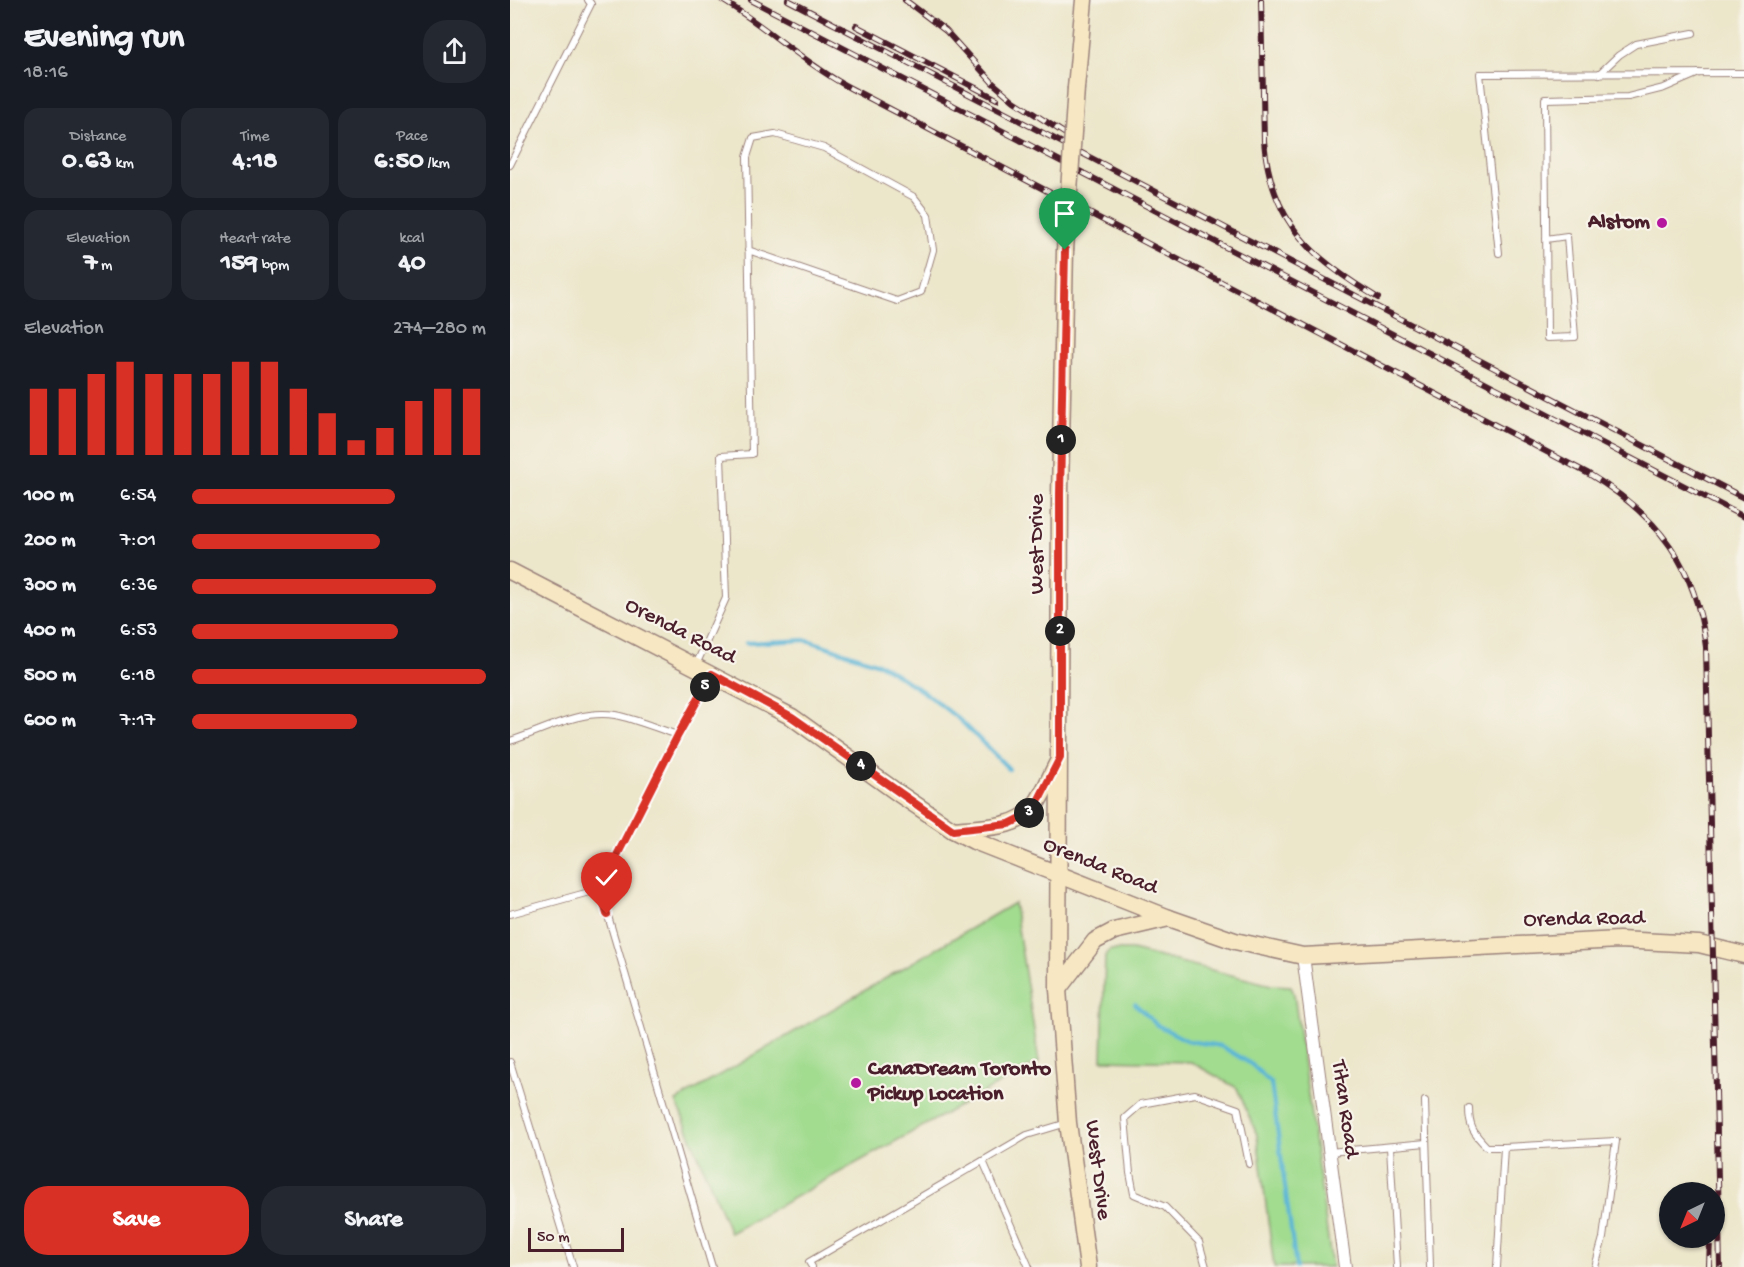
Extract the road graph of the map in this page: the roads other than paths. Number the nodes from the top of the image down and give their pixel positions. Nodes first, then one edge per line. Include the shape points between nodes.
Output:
1 (588, 0) edge
2 (1084, 0) edge
3 (1693, 33) dead end
4 (1699, 73) junction
5 (1744, 73) edge
6 (1599, 74) junction
7 (510, 165) edge
8 (1546, 239) junction
9 (748, 250) junction
10 (1499, 253) dead end
11 (510, 571) edge
12 (696, 666) junction
13 (712, 674) junction
14 (678, 735) junction
15 (510, 741) edge
16 (1060, 758) junction
17 (953, 830) junction
18 (1059, 875) junction
19 (600, 889) junction
20 (510, 914) edge
21 (1169, 918) junction
22 (1744, 955) edge
23 (1303, 956) junction
24 (1059, 989) junction
25 (510, 1062) edge
26 (1425, 1101) dead end
27 (1469, 1108) dead end
28 (1068, 1123) junction
29 (1426, 1143) junction
30 (1390, 1147) junction
31 (1504, 1148) junction
32 (1329, 1152) junction
33 (982, 1161) junction
34 (1249, 1164) dead end
35 (573, 1267) edge
36 (712, 1267) edge
37 (812, 1267) edge
38 (1029, 1267) edge
39 (1088, 1267) edge
40 (1206, 1267) edge
41 (1345, 1267) edge
42 (1397, 1267) edge
43 (1430, 1267) edge
44 (1497, 1267) edge
45 (1595, 1267) edge

1 - 7 lane via 591,4
2 - 16 street, West Drive, bridge via 1065,250
3 - 6 lane via 1636,44
4 - 5 lane
4 - 6 lane
4 - 8 lane via 1664,88 1628,97 1545,99
6 - 10 lane via 1480,74
8 - 8 lane via 1547,338 1575,337 1567,236
9 - 9 lane via 747,157 753,138 775,134 824,148 914,197 928,215 933,250 921,292 897,301
9 - 12 lane via 752,454 721,456 726,598
11 - 12 street, Orenda Road
12 - 13 street, Orenda Road
13 - 14 lane
13 - 17 street, Orenda Road via 792,717
14 - 15 lane via 614,715 586,716
14 - 19 lane
16 - 17 street via 1027,815 1009,824
16 - 18 street, West Drive
17 - 18 street, Orenda Road
18 - 21 street, Orenda Road
18 - 24 street, West Drive
19 - 20 lane
19 - 36 lane
21 - 23 street, Orenda Road via 1235,941
21 - 24 street via 1114,931 1095,941
22 - 23 street, Orenda Road via 1699,945 1619,940
23 - 32 street, Titan Road
24 - 28 street, West Drive
25 - 35 lane
26 - 29 lane
27 - 31 lane via 1469,1125 1479,1139 1487,1147
28 - 33 lane via 1027,1135
28 - 39 street, West Drive
29 - 30 lane
29 - 43 lane
30 - 32 lane
30 - 42 lane
31 - 44 lane
31 - 45 lane via 1616,1141 1603,1238
32 - 41 street, Titan Road
33 - 37 lane via 809,1262
33 - 38 lane
34 - 40 lane via 1238,1109 1195,1094 1141,1104 1125,1118 1134,1194 1165,1207 1199,1242

